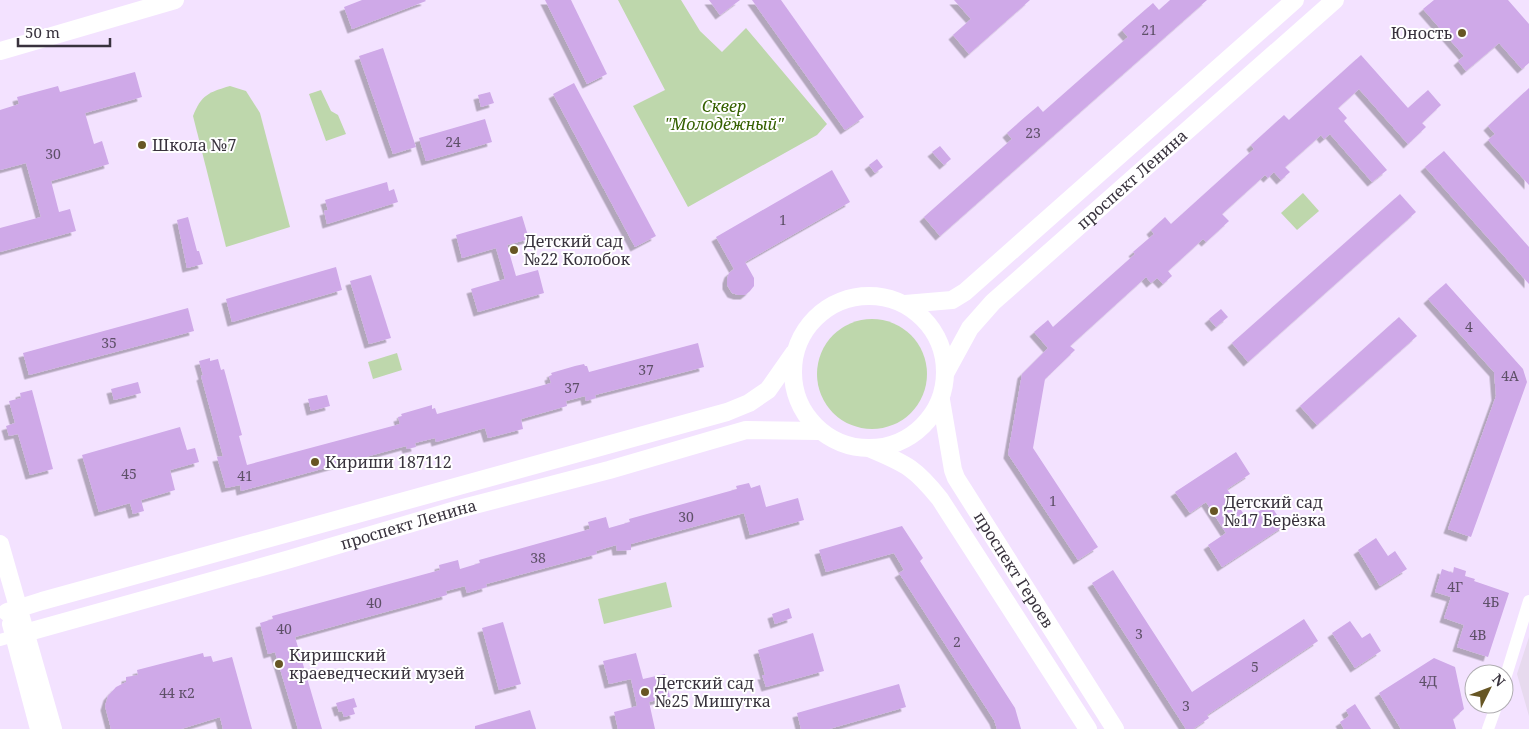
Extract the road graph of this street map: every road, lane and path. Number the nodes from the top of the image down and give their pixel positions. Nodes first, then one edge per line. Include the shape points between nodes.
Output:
1 (175, 0) edge
2 (1295, 0) edge
3 (1336, 0) edge
4 (0, 51) edge
5 (905, 304) junction
6 (794, 353) junction
7 (946, 372) junction
8 (940, 400) junction
9 (819, 431) junction
10 (872, 449) junction
11 (0, 544) edge
12 (0, 588) edge
13 (1529, 601) edge
14 (8, 611) edge
15 (13, 636) edge
16 (1510, 664) edge
17 (1493, 714) edge
18 (39, 729) edge
19 (53, 729) edge
20 (1088, 729) edge
21 (1115, 729) edge
22 (1488, 729) edge

1 - 4 main road
2 - 5 main road, проспект Ленина via 965,292 952,300
3 - 7 main road, проспект Ленина via 988,307 970,328
5 - 6 main road via 884,297 862,295 842,300 824,309 810,322
5 - 7 main road via 927,322 941,345
6 - 9 main road via 792,382 801,409
6 - 14 main road, проспект Ленина via 768,390 727,412
7 - 8 main road
8 - 10 main road via 925,425 900,442
8 - 21 main road, проспект Героев via 956,478
9 - 10 main road via 850,447
9 - 15 main road, проспект Ленина via 746,430
10 - 20 main road, проспект Героев via 912,468 940,499
11 - 14 main road
12 - 14 main road
13 - 16 street
14 - 15 main road
15 - 18 main road
15 - 19 main road
17 - 22 street

